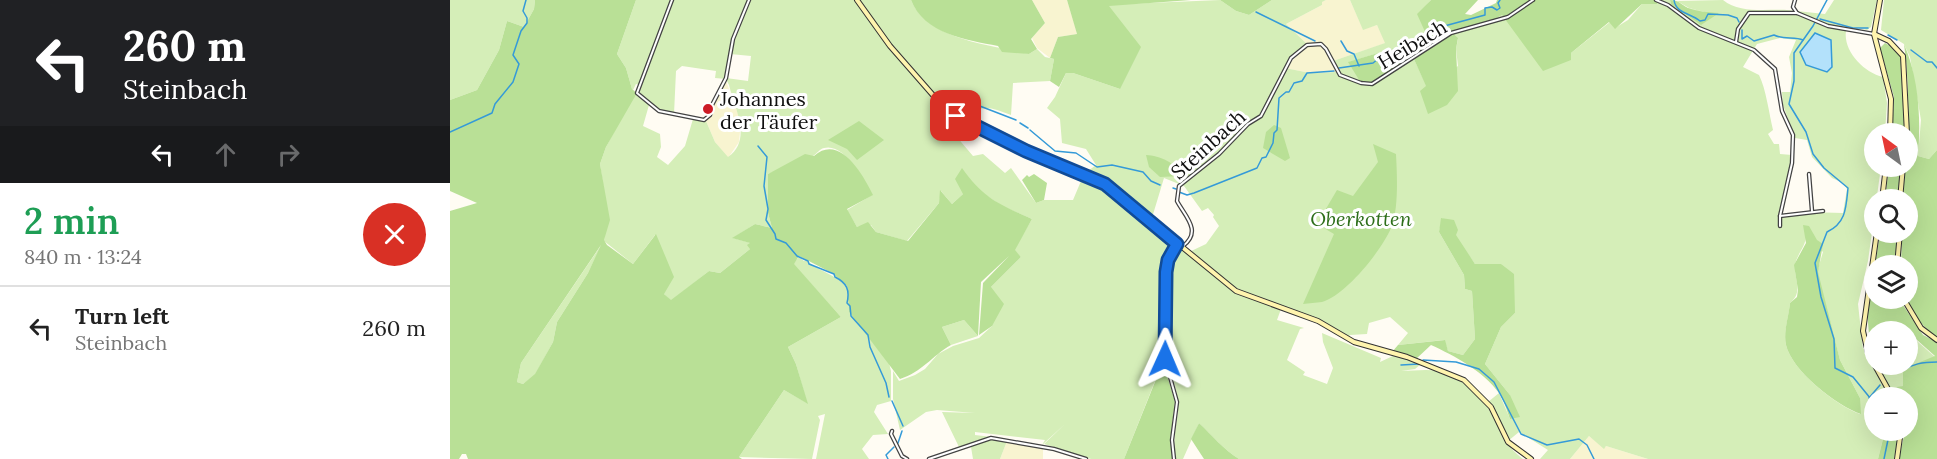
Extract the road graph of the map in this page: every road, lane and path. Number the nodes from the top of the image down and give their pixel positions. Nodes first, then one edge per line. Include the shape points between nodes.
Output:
1 (672, 0) edge
2 (749, 0) edge
3 (857, 0) edge
4 (1533, 0) edge
5 (1656, 0) edge
6 (1795, 0) edge
7 (1880, 0) edge
8 (1797, 13) junction
9 (1874, 34) junction
10 (1736, 42) junction
11 (1337, 72) joint
12 (1890, 123) edge
13 (1906, 123) edge
14 (1809, 174) dead end
15 (1812, 211) junction
16 (1823, 211) dead end
17 (1779, 216) junction
18 (1780, 226) dead end
19 (1875, 243) edge
20 (1179, 246) junction
21 (1910, 309) edge
22 (1937, 340) edge
23 (1887, 387) edge
24 (892, 431) dead end
25 (1899, 441) edge
26 (907, 459) edge
27 (929, 459) edge
28 (1086, 459) edge
29 (1174, 459) edge
30 (1532, 459) edge
31 (1897, 459) edge

1 - 2 street via 637,93 659,111 704,120 711,115 726,78 733,39
3 - 20 street via 890,46 946,108 973,125 1105,184
4 - 11 street, Heibach via 1508,17 1451,33 1372,84 1352,81
5 - 10 street via 1699,28
6 - 8 street via 1793,7
7 - 9 street
8 - 9 street via 1840,29
8 - 10 street via 1749,13 1738,29
9 - 12 street via 1891,99
9 - 13 street via 1889,41 1903,56
10 - 17 street via 1770,62 1792,135 1792,163
11 - 20 street, Steinbach via 1321,44 1306,46 1289,61 1261,116 1178,188 1177,201 1191,226 1189,241
14 - 15 street
15 - 16 street
15 - 17 street
17 - 18 street
19 - 23 street via 1864,337 1868,353
20 - 29 street via 1168,260 1165,291 1164,355 1177,402
20 - 30 street via 1236,291 1320,322 1346,339 1467,382 1494,412 1508,442
21 - 22 street via 1921,328
24 - 26 street
25 - 31 street
27 - 28 street via 992,438

